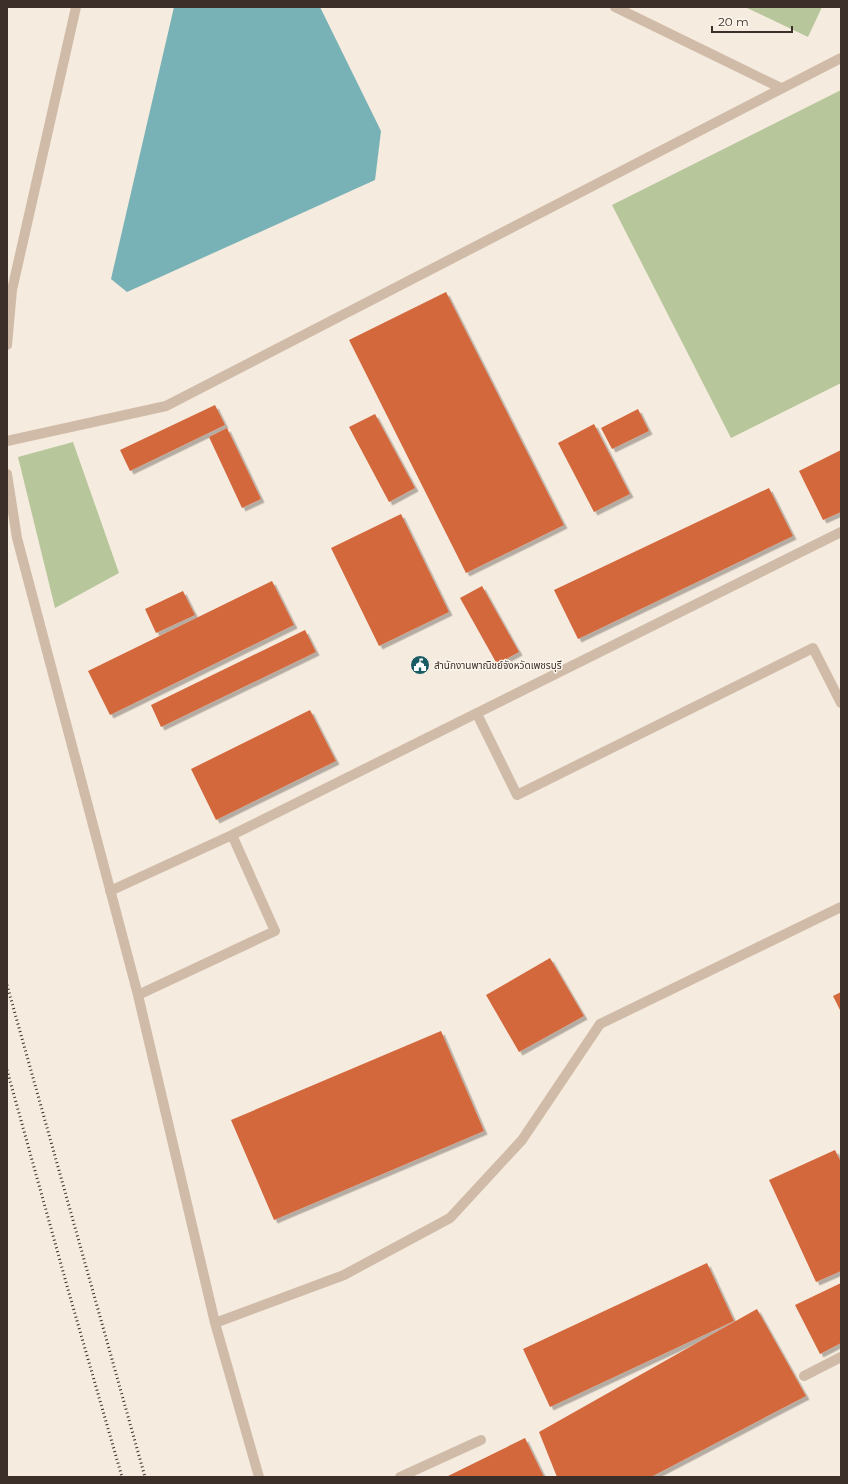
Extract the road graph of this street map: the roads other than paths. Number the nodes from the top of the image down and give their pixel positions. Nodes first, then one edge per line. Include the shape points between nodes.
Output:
1 (76, 7) edge
2 (615, 7) edge
3 (841, 58) edge
4 (781, 88) junction
5 (10, 290) edge
6 (7, 345) edge
7 (7, 441) edge
8 (7, 474) edge
9 (841, 532) edge
10 (841, 703) edge
11 (477, 714) junction
12 (232, 835) junction
13 (110, 891) junction
14 (841, 907) edge
15 (138, 996) junction
16 (216, 1324) junction
17 (841, 1357) edge
18 (804, 1376) dead end
19 (481, 1440) dead end
20 (259, 1477) edge
21 (400, 1477) edge

1 - 5 street
2 - 4 street
3 - 4 street
4 - 7 street via 166,406
5 - 6 street
8 - 13 street via 17,538
9 - 11 street
10 - 11 street via 813,648 517,796
11 - 12 street
12 - 13 street
12 - 15 street via 275,930
13 - 15 street
14 - 16 street via 600,1024 522,1140 450,1218 344,1275
15 - 16 street
16 - 20 street
17 - 18 street
19 - 21 street

